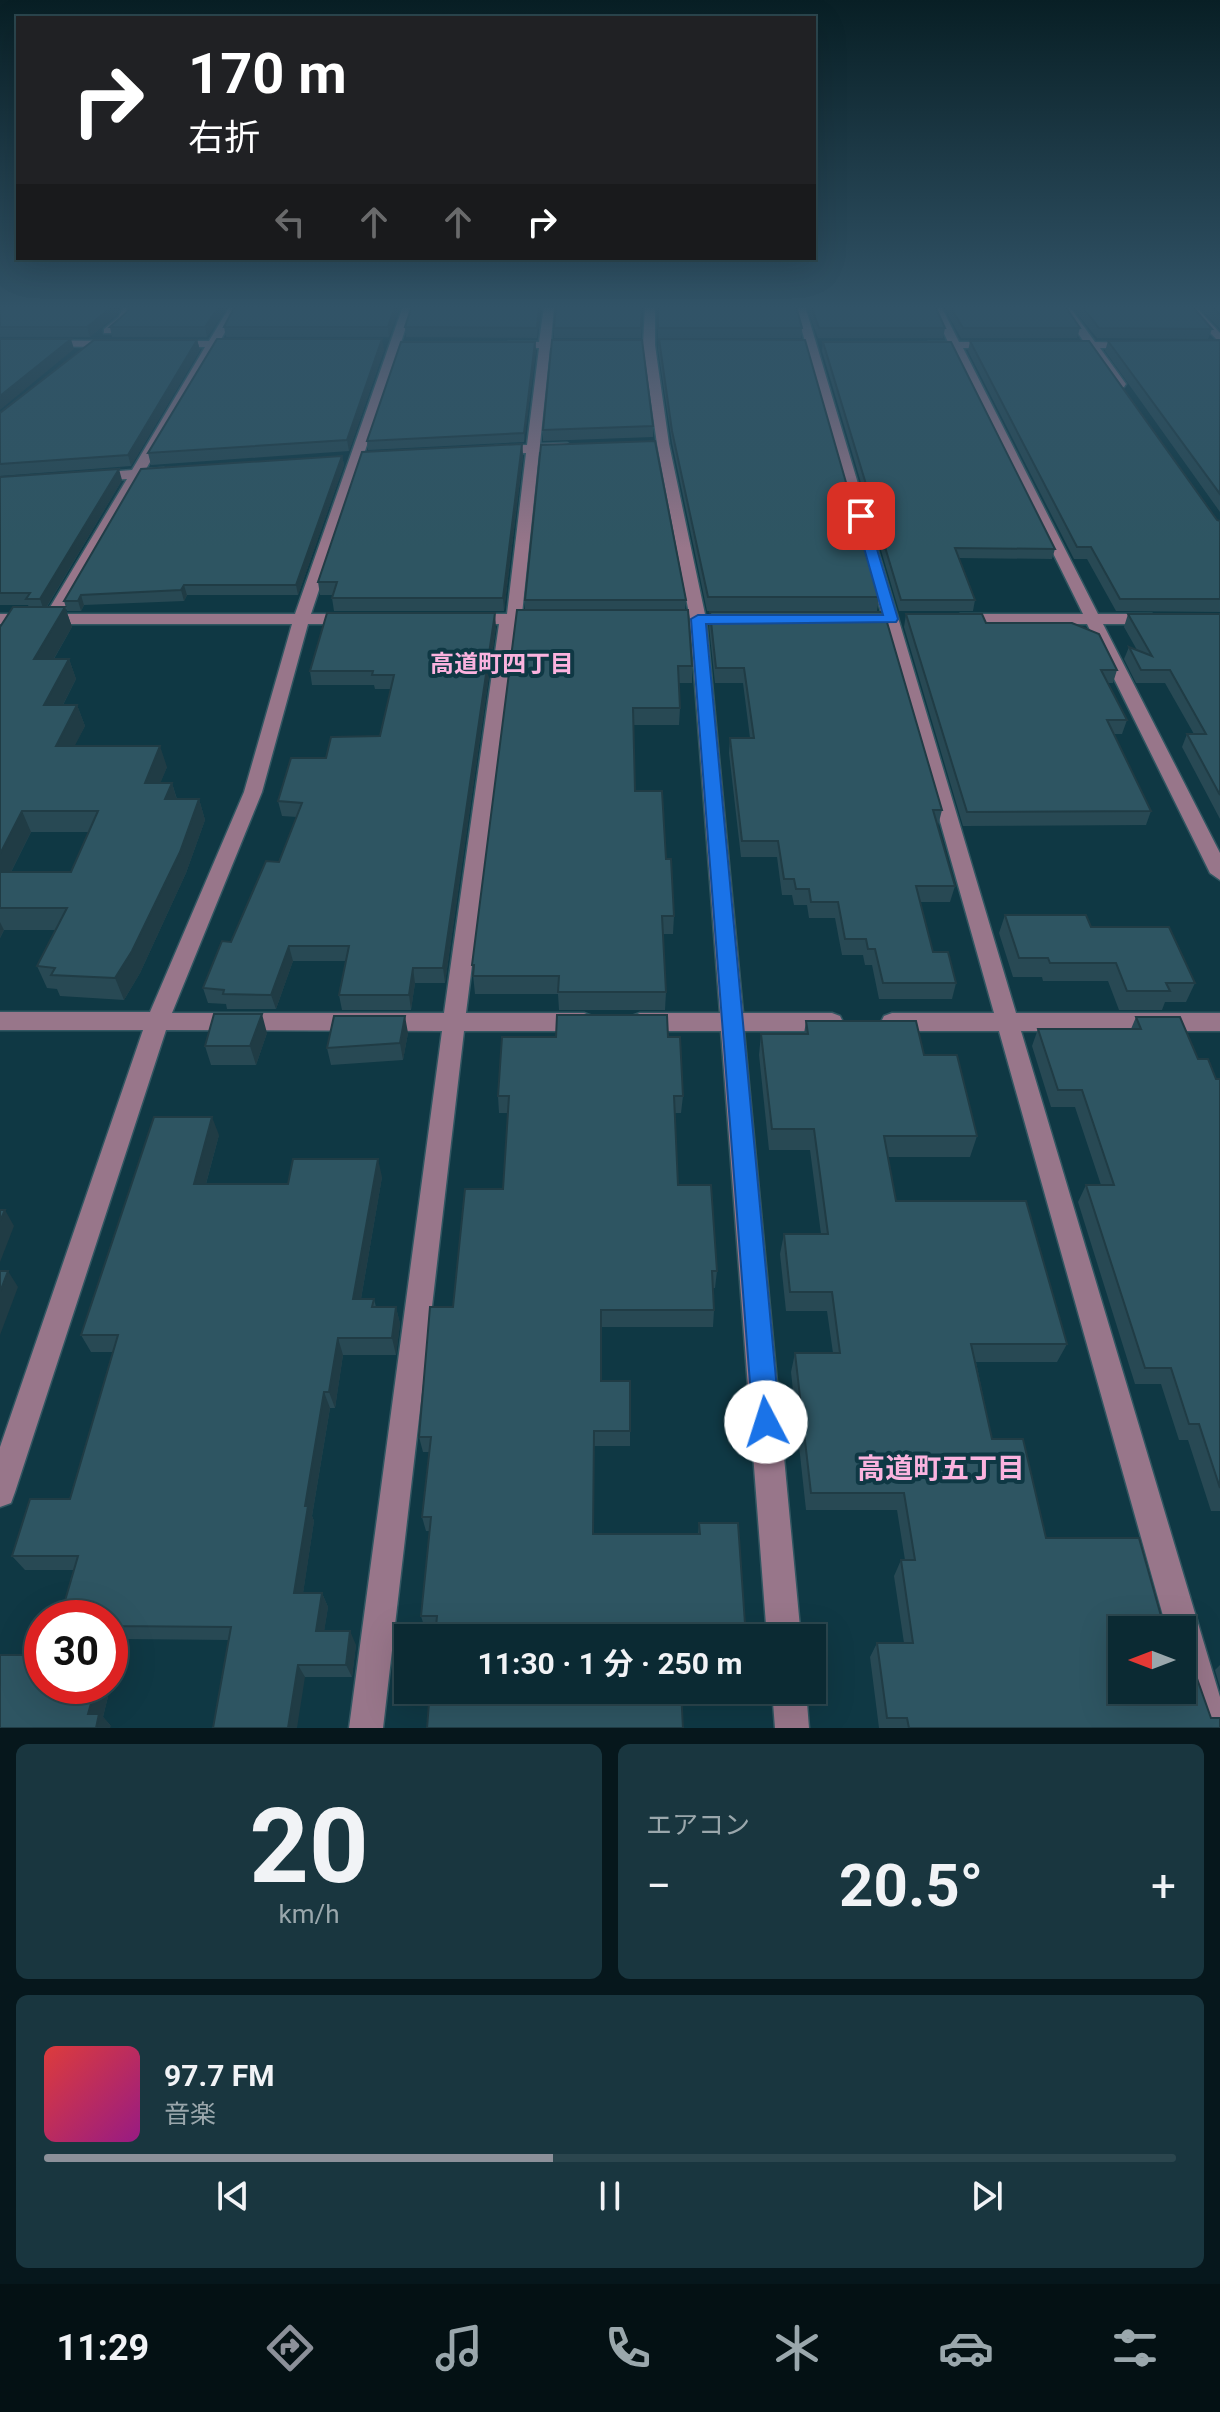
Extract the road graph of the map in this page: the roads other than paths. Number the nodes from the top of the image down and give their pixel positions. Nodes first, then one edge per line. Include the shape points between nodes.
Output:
1 (187, 387) edge
2 (381, 387) edge
3 (540, 387) edge
4 (652, 387) edge
5 (823, 387) edge
6 (977, 387) edge
7 (1122, 387) edge
8 (1129, 397) edge
9 (588, 445) edge
10 (533, 450) junction
11 (487, 451) edge
12 (183, 470) edge
13 (135, 474) junction
14 (77, 478) edge
15 (0, 619) edge
16 (51, 619) junction
17 (301, 619) junction
18 (365, 619) edge
19 (444, 619) edge
20 (511, 619) junction
21 (555, 619) edge
22 (938, 619) edge
23 (1093, 619) junction
24 (1172, 619) edge
25 (1220, 873) edge
26 (0, 1021) edge
27 (157, 1022) junction
28 (454, 1022) junction
29 (732, 1022) junction
30 (1008, 1022) junction
31 (1220, 1022) edge
32 (0, 1492) edge
33 (783, 1624) edge
34 (790, 1704) edge
35 (366, 1728) edge
36 (792, 1728) edge
37 (1212, 1728) edge

1 - 13 street
2 - 17 street
3 - 10 street
4 - 29 street via 656,444 698,619
5 - 30 street
6 - 23 street
7 - 8 street
9 - 10 street
10 - 11 street
10 - 20 street
12 - 13 street
13 - 14 street
13 - 16 street
15 - 16 street
16 - 17 street
17 - 18 street
17 - 27 street via 253,792
19 - 20 street
20 - 21 street
20 - 28 street
22 - 23 street
23 - 24 street
23 - 25 street
26 - 27 street
27 - 28 street
27 - 32 street
28 - 29 street
28 - 35 street
29 - 30 street
29 - 33 street
30 - 31 street
30 - 37 street
34 - 36 street

